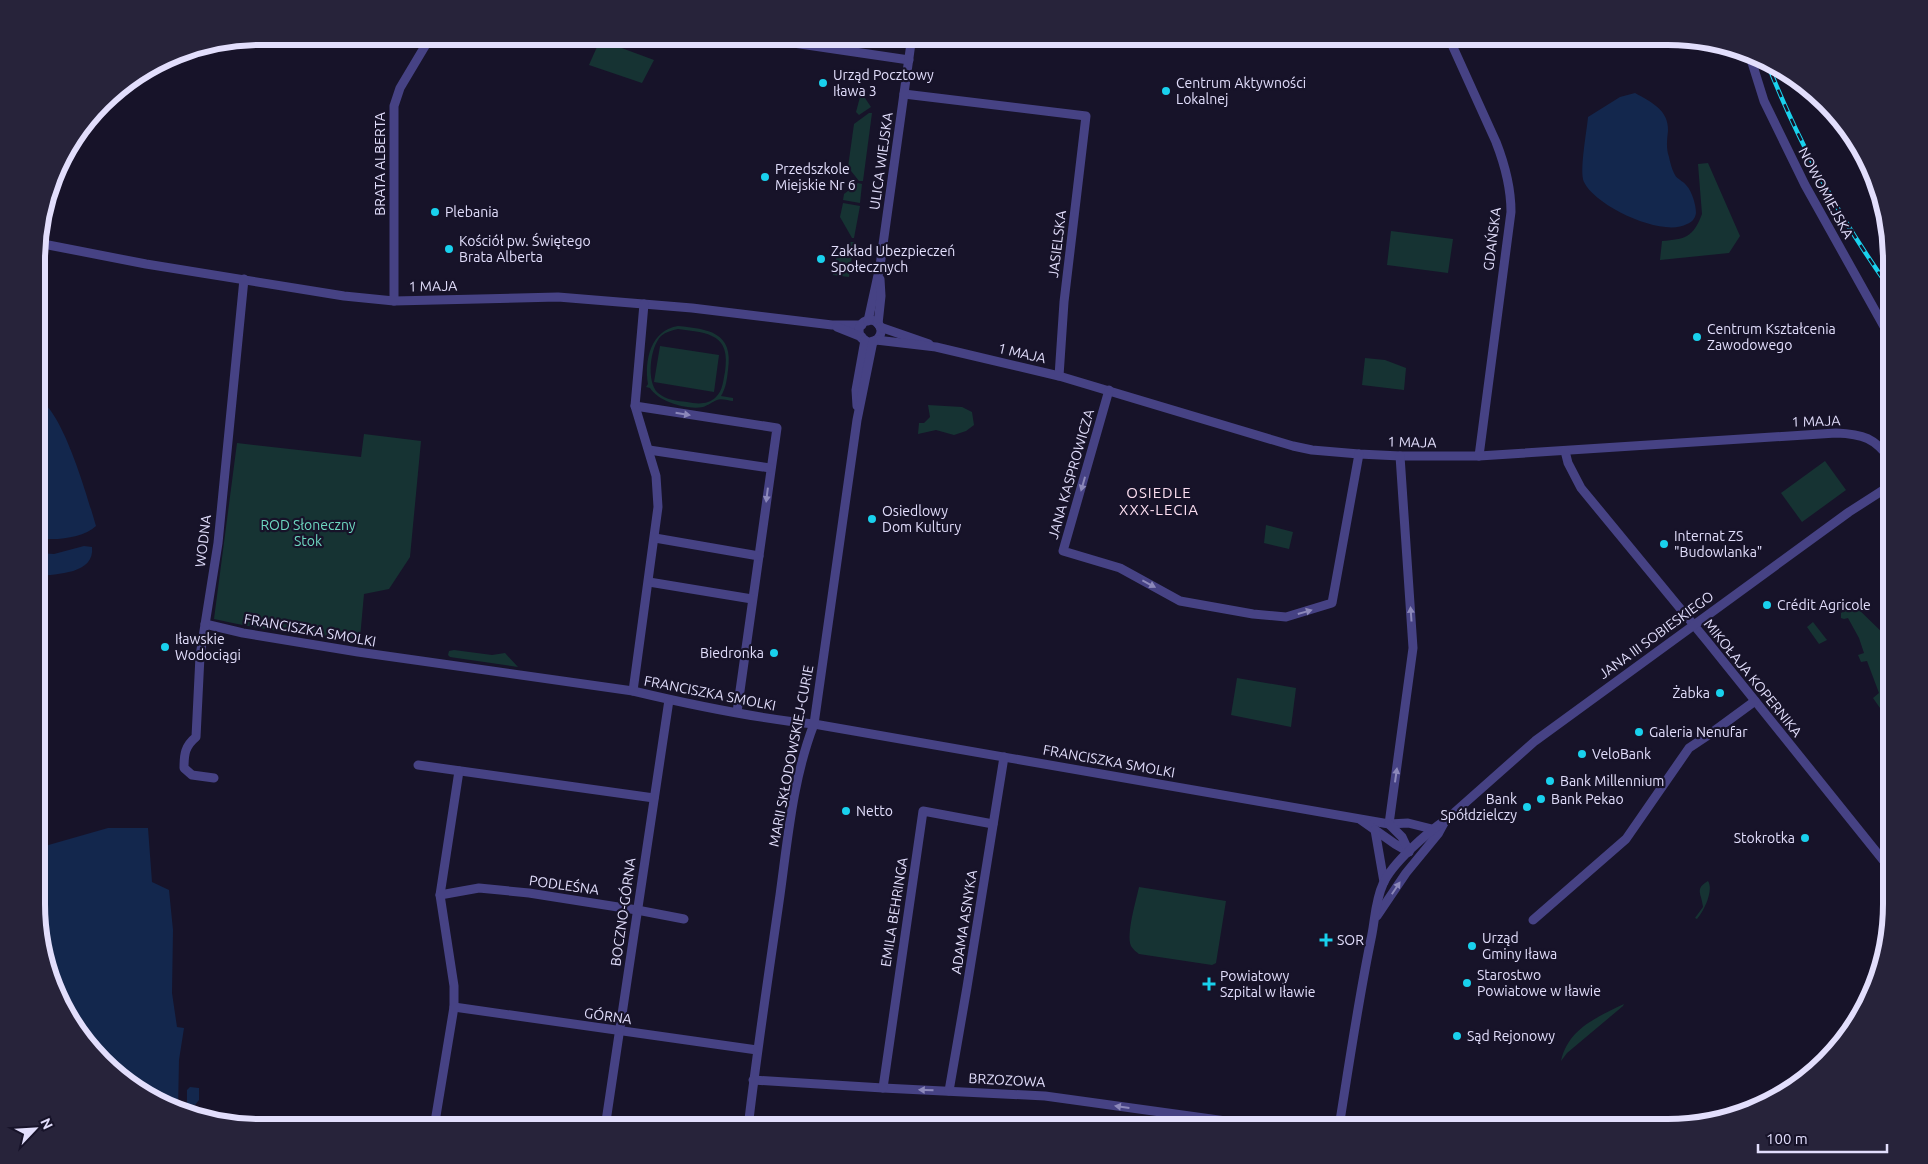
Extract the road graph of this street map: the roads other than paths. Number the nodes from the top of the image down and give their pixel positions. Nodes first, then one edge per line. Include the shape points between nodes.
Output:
1 (426, 45) edge
2 (807, 45) edge
3 (910, 45) edge
4 (1452, 45) edge
5 (908, 60) junction
6 (1752, 62) edge
7 (904, 94) junction
8 (45, 244) edge
9 (880, 266) junction
10 (244, 279) junction
11 (394, 301) junction
12 (644, 304) junction
13 (865, 323) junction
14 (832, 325) junction
15 (879, 325) junction
16 (1883, 325) edge
17 (869, 340) junction
18 (936, 347) junction
19 (1059, 376) junction
20 (1109, 390) junction
21 (635, 406) junction
22 (1882, 448) edge
23 (649, 450) junction
24 (1565, 452) junction
25 (1359, 454) junction
26 (1400, 456) junction
27 (1479, 456) junction
28 (770, 468) junction
29 (1883, 490) edge
30 (655, 538) junction
31 (759, 556) junction
32 (649, 582) junction
33 (752, 599) junction
34 (205, 624) junction
35 (1693, 626) junction
36 (633, 691) junction
37 (669, 700) junction
38 (1755, 701) junction
39 (737, 712) junction
40 (814, 724) junction
41 (1004, 757) junction
42 (418, 765) dead end
43 (459, 770) junction
44 (214, 778) dead end
45 (654, 798) junction
46 (1358, 818) junction
47 (1447, 819) junction
48 (993, 824) junction
49 (1389, 824) junction
50 (1432, 829) junction
51 (1375, 830) junction
52 (1409, 852) junction
53 (1416, 859) junction
54 (1883, 860) edge
55 (1384, 882) junction
56 (440, 895) junction
57 (636, 910) junction
58 (1376, 917) junction
59 (684, 919) dead end
60 (1533, 920) dead end
61 (454, 1007) junction
62 (619, 1032) junction
63 (757, 1050) junction
64 (754, 1080) junction
65 (883, 1088) junction
66 (948, 1091) junction
67 (435, 1119) edge
68 (605, 1119) edge
69 (749, 1119) edge
70 (1211, 1119) edge
71 (1340, 1119) edge

1 - 11 street, BRATA ALBERTA via 400,88 394,106
2 - 5 street
3 - 5 street, ULICA WIEJSKA
4 - 27 street, GDAŃSKA via 1496,142 1510,193 1511,212
5 - 7 street, ULICA WIEJSKA
6 - 16 street, NOWOMIEJSKA via 1764,102 1804,185
7 - 9 street, ULICA WIEJSKA
7 - 19 street, JASIELSKA via 1086,116 1064,302
8 - 10 street, 1 MAJA
9 - 13 street
9 - 15 street
10 - 11 street, 1 MAJA via 340,296
10 - 34 street, WODNA via 218,544
11 - 12 street, 1 MAJA via 558,297
12 - 14 street, 1 MAJA
12 - 21 street
13 - 14 street, 1 MAJA
13 - 15 street, 1 MAJA
13 - 17 street via 860,329
14 - 17 street, 1 MAJA
15 - 17 street via 881,334
15 - 18 street, 1 MAJA
17 - 18 street, 1 MAJA
17 - 40 street, MARII SKŁODOWSKIEJ-CURIE via 856,390 857,420
18 - 19 street, 1 MAJA
19 - 20 street, 1 MAJA
20 - 25 street, 1 MAJA via 1293,446
20 -> 25 street, JANA KASPROWICZA via 1063,551 1120,568 1180,601 1286,617 1332,603
21 - 23 street
21 -> 28 street via 777,428
22 - 24 street, 1 MAJA via 1856,434 1836,433
23 - 28 street
23 - 30 street via 658,492
24 - 27 street, 1 MAJA
24 - 35 street, MIKOŁAJA KOPERNIKA via 1581,488
25 - 26 street, 1 MAJA
26 - 27 street, 1 MAJA
49 -> 26 street via 1413,648
28 -> 31 street
29 - 35 street, JANA III SOBIESKIEGO
30 - 31 street
30 - 32 street
31 - 33 street
32 - 33 street
32 - 36 street
33 - 39 street
34 - 36 street, FRANCISZKA SMOLKI via 358,652
34 - 44 street, WODNA via 196,737 188,744 184,768 192,776
35 - 38 street, MIKOŁAJA KOPERNIKA
35 - 47 street, JANA III SOBIESKIEGO via 1535,741
36 - 37 street, FRANCISZKA SMOLKI
37 - 39 street, FRANCISZKA SMOLKI
37 - 45 street, BOCZNO-GÓRNA
38 - 54 street, MIKOŁAJA KOPERNIKA
38 - 60 street via 1689,748 1626,839
39 - 40 street, FRANCISZKA SMOLKI
40 - 41 street, FRANCISZKA SMOLKI
40 - 63 street, MARII SKŁODOWSKIEJ-CURIE via 804,751 796,792
41 - 46 street, FRANCISZKA SMOLKI
41 - 48 street, ADAMA ASNYKA
42 - 43 street
43 - 45 street
43 - 56 street
45 - 57 street, BOCZNO-GÓRNA
46 - 49 street, FRANCISZKA SMOLKI
46 - 51 street, FRANCISZKA SMOLKI
47 - 50 street, JANA III SOBIESKIEGO
47 - 53 street, JANA III SOBIESKIEGO
48 - 65 street, EMILA BEHRINGA via 923,811
48 - 66 street, ADAMA ASNYKA
49 - 50 street, FRANCISZKA SMOLKI via 1408,823
49 - 52 street, FRANCISZKA SMOLKI via 1402,837
50 - 52 street, JANA III SOBIESKIEGO
51 - 52 street, FRANCISZKA SMOLKI
51 - 55 street
52 - 53 street, FRANCISZKA SMOLKI
52 - 55 street, JANA III SOBIESKIEGO
58 -> 53 street, JANA III SOBIESKIEGO
55 - 58 street via 1376,905
56 - 57 street, PODLEŚNA via 479,888
56 - 61 street via 454,986
57 - 59 street, PODLEŚNA
57 - 62 street, BOCZNO-GÓRNA
58 - 71 street
61 - 62 street, GÓRNA
61 - 67 street
62 - 63 street, GÓRNA
62 - 68 street, BOCZNO-GÓRNA
63 - 64 street, MARII SKŁODOWSKIEJ-CURIE
64 - 65 street, BRZOZOWA
64 - 69 street, MARII SKŁODOWSKIEJ-CURIE
66 -> 65 street, BRZOZOWA
70 -> 66 street, BRZOZOWA via 1044,1096

